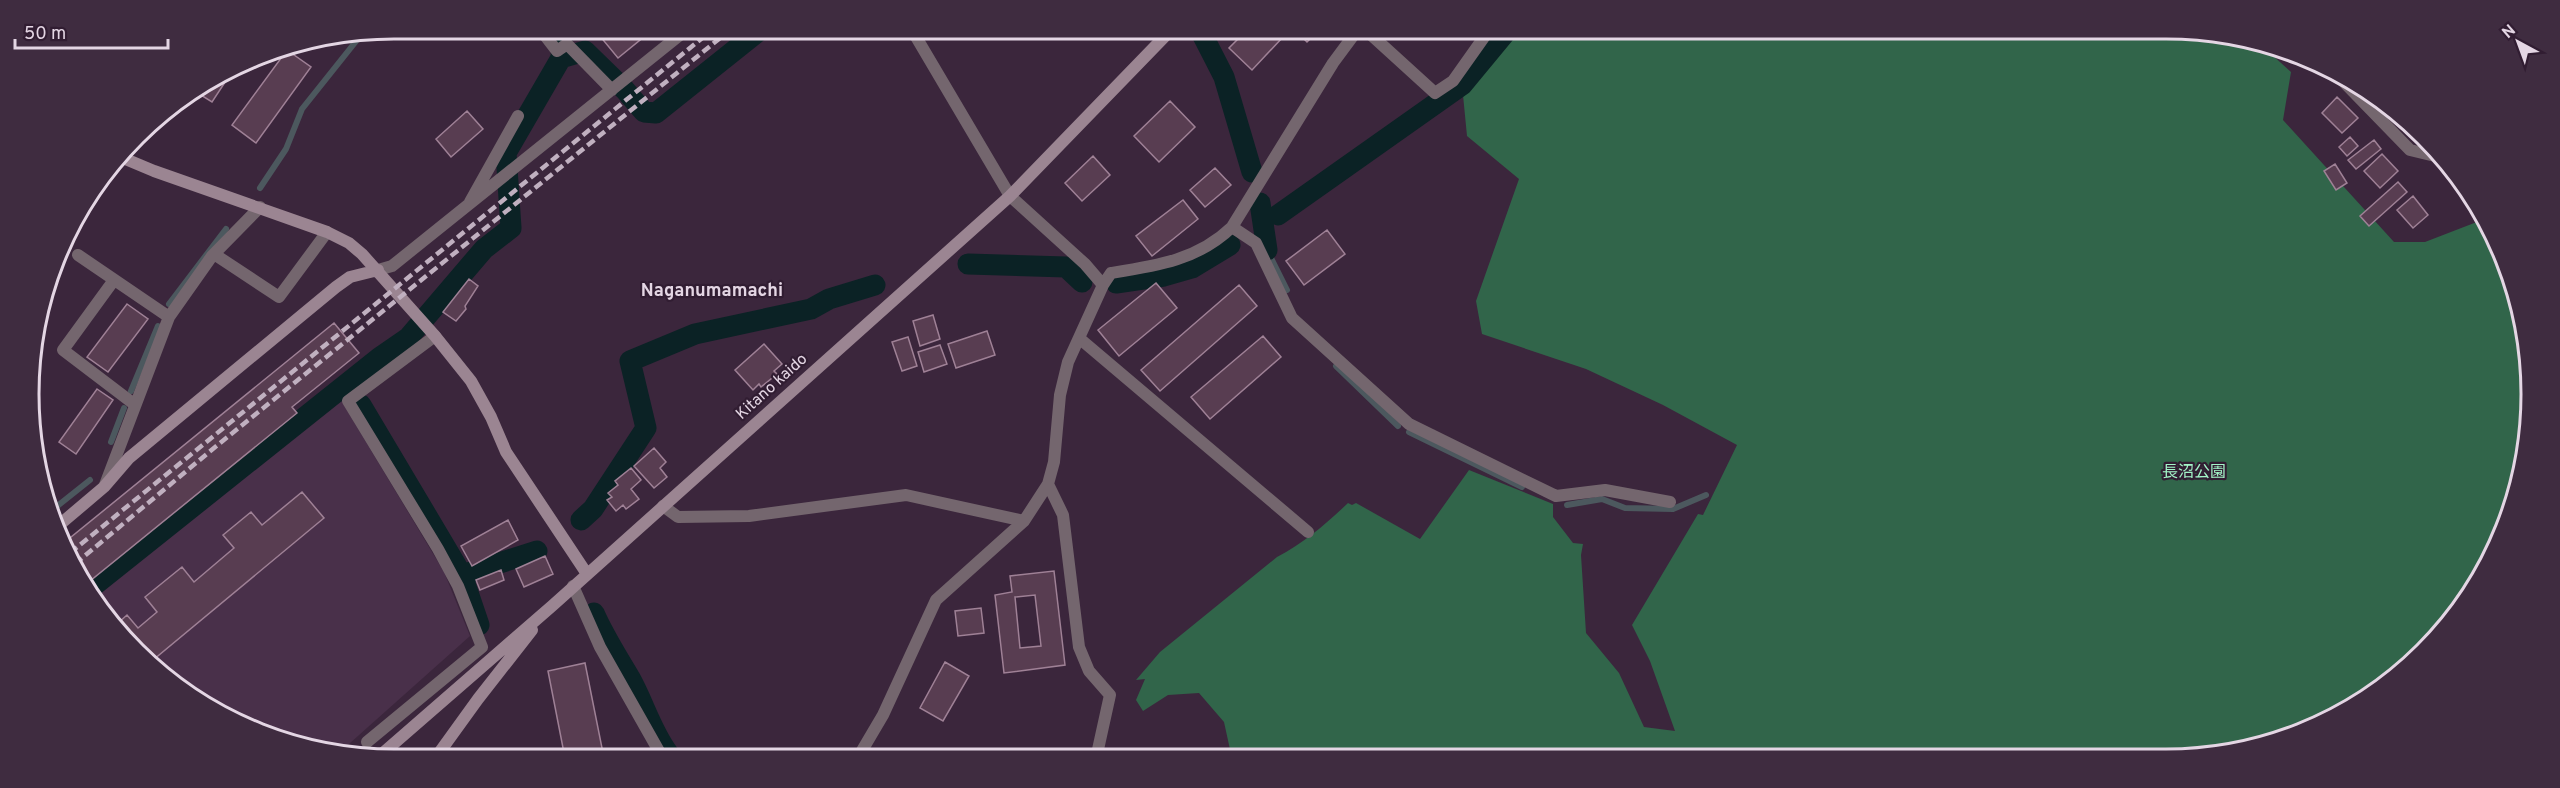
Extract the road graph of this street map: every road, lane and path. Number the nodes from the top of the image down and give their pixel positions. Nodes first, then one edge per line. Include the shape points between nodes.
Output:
1 (548, 39) edge
2 (675, 39) edge
3 (917, 39) edge
4 (1163, 39) edge
5 (1351, 39) edge
6 (1376, 39) edge
7 (1483, 39) edge
8 (612, 90) junction
9 (2356, 95) edge
10 (518, 116) dead end
11 (2415, 141) edge
12 (2410, 150) junction
13 (2428, 154) edge
14 (127, 160) edge
15 (1010, 196) junction
16 (260, 207) junction
17 (468, 207) junction
18 (1232, 227) junction
19 (327, 232) junction
20 (214, 254) junction
21 (78, 255) dead end
22 (378, 270) junction
23 (114, 280) junction
24 (1103, 285) junction
25 (169, 317) junction
26 (435, 336) junction
27 (1079, 338) junction
28 (134, 404) junction
29 (1048, 484) junction
30 (104, 487) junction
31 (1670, 502) dead end
32 (663, 506) junction
33 (1024, 521) junction
34 (63, 522) edge
35 (1308, 532) dead end
36 (587, 574) junction
37 (573, 586) junction
38 (552, 606) junction
39 (367, 742) dead end
40 (388, 749) edge
41 (442, 749) edge
42 (658, 749) edge
43 (863, 749) edge
44 (1099, 749) edge

1 - 8 street via 558,51 567,44
2 - 8 street
3 - 15 street
4 - 15 street, Kitano kaido
5 - 18 street
6 - 7 street via 1436,93 1454,81
8 - 17 street
9 - 12 street
10 - 17 street
11 - 12 street
12 - 13 street
14 - 16 street
15 - 24 street
15 - 32 street, Kitano kaido
16 - 19 street
16 - 20 street
17 - 22 street via 392,266
18 - 24 street via 1219,240 1187,258 1111,273
18 - 31 street via 1256,243 1292,318 1409,424 1495,470 1556,496 1605,490
19 - 20 street via 279,297
19 - 22 street via 349,243
20 - 25 street
21 - 23 street
22 - 26 street
22 - 30 street via 350,278 336,287 129,458
23 - 25 street
23 - 28 street via 63,350
24 - 27 street
25 - 28 street
26 - 36 street via 471,381 506,452
26 - 39 street via 348,401 438,549 458,586 482,647
27 - 29 street via 1060,395 1054,462
27 - 35 street
28 - 30 street
29 - 33 street
29 - 44 street via 1063,515 1079,647 1089,671 1110,695
30 - 34 street
32 - 33 street via 678,517 749,516 906,495
32 - 36 street, Kitano kaido
33 - 43 street via 936,600 883,715
36 - 37 street, Kitano kaido
37 - 38 street, Kitano kaido
37 - 42 street via 600,647
38 - 40 street, Kitano kaido
38 - 41 street

